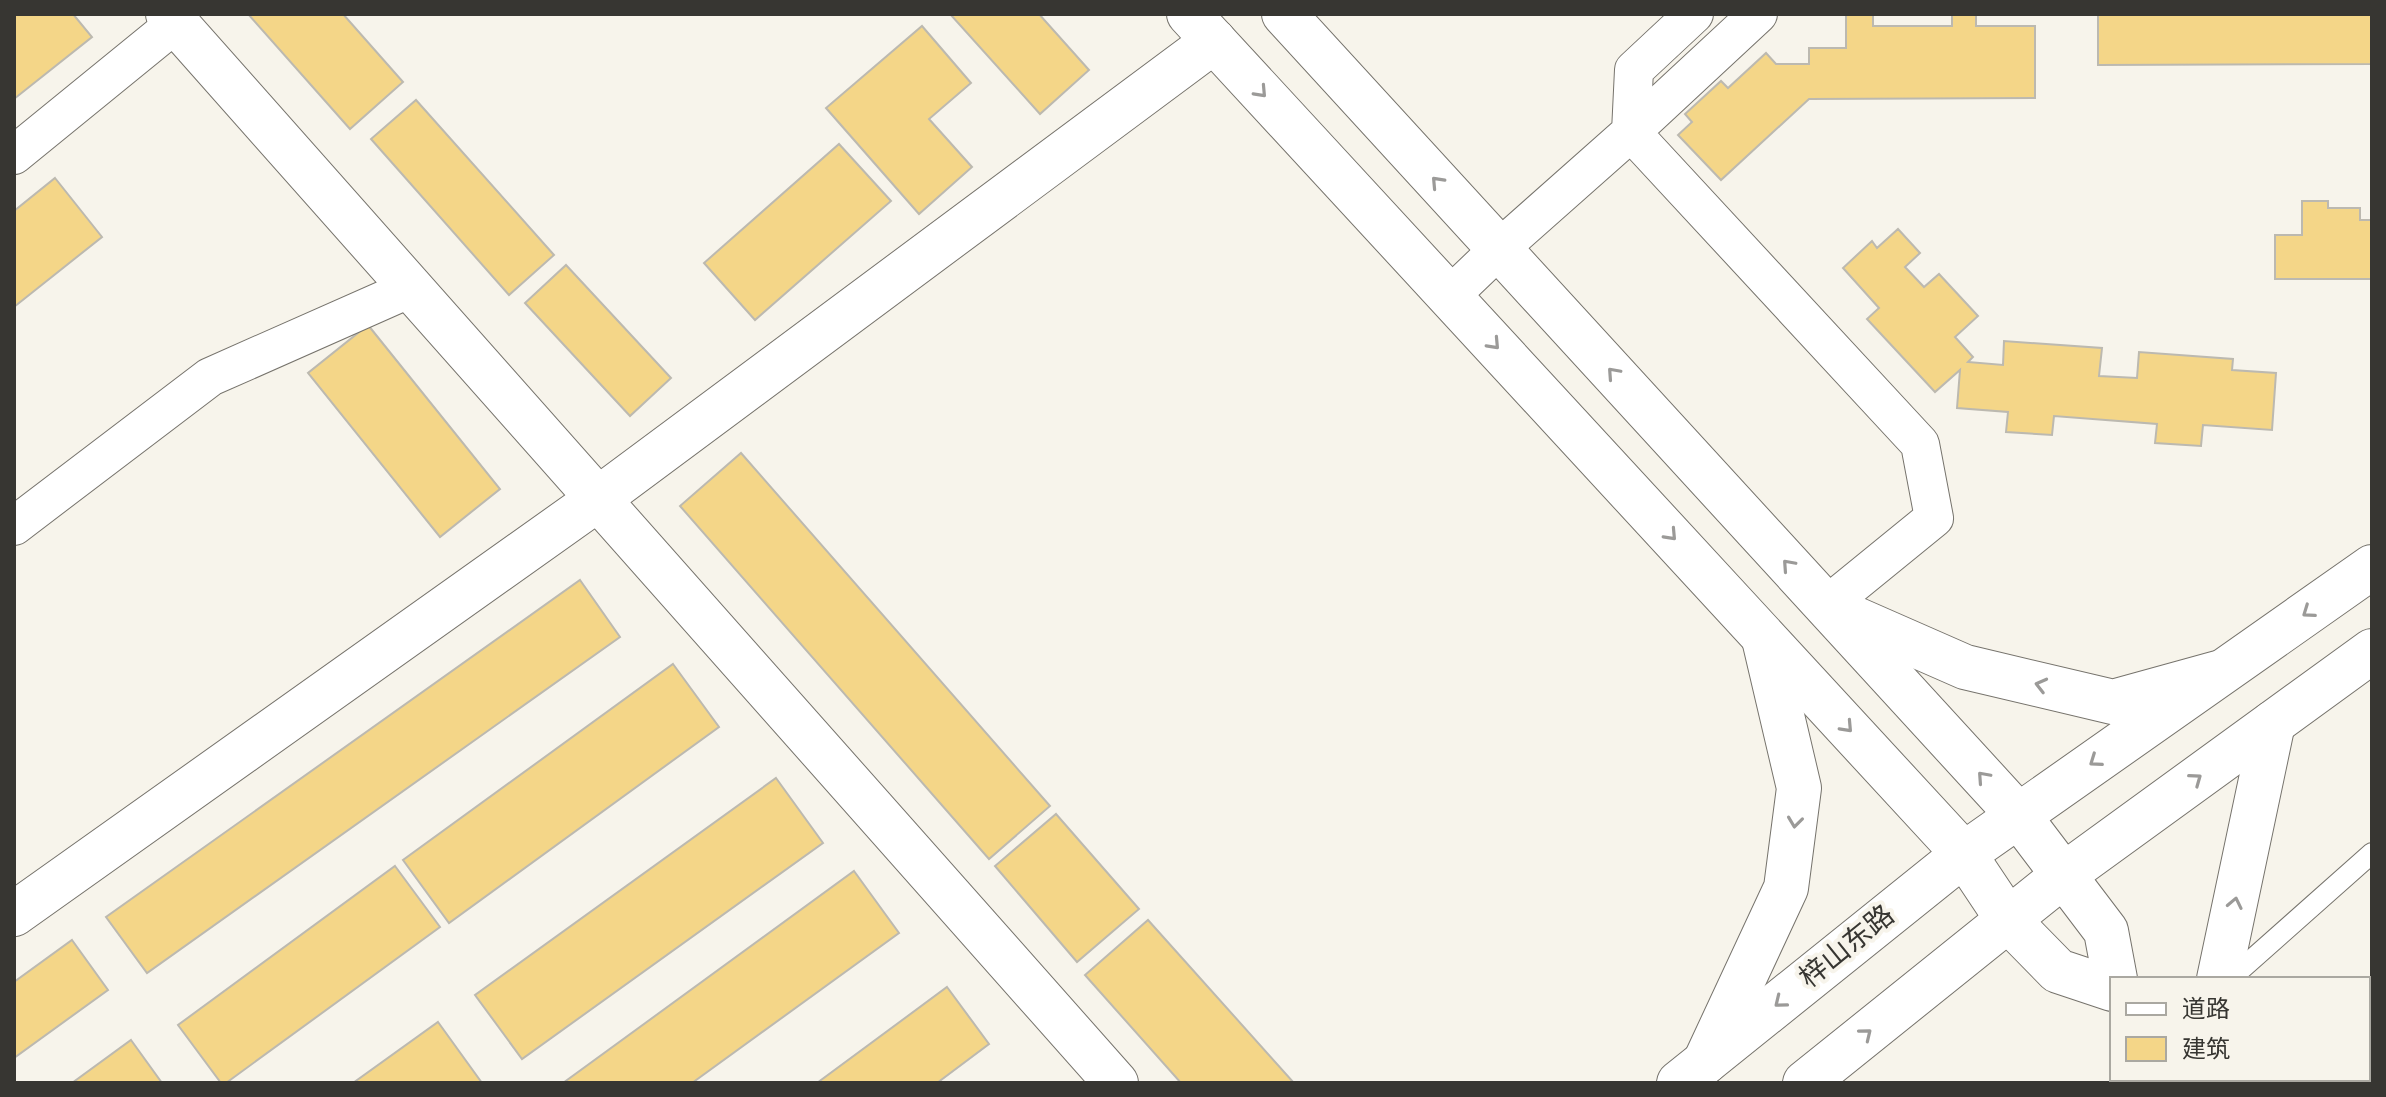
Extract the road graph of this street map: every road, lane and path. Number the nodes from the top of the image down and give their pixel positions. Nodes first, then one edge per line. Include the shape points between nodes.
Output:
1 (1284, 14) edge
2 (1694, 14) edge
3 (1758, 14) edge
4 (172, 18) edge
5 (1201, 28) edge
6 (1631, 132) junction
7 (14, 155) edge
8 (1499, 249) junction
9 (411, 288) junction
10 (1450, 296) junction
11 (598, 499) junction
12 (14, 526) edge
13 (2372, 567) edge
14 (1826, 606) junction
15 (1764, 636) junction
16 (2372, 651) edge
17 (2224, 671) junction
18 (2273, 723) junction
19 (2018, 815) junction
20 (2372, 853) edge
21 (1964, 854) junction
22 (2065, 874) junction
23 (14, 914) edge
24 (2008, 920) junction
25 (2115, 977) edge
26 (2219, 977) edge
27 (2232, 977) edge
28 (2110, 988) edge
29 (1692, 1072) edge
30 (1116, 1083) edge
31 (1805, 1083) edge

8 -> 1 main road
2 - 6 street via 1634,70
3 - 6 street
4 - 7 street
4 - 9 main road
5 -> 10 main road
5 - 11 main road
6 - 8 street
6 - 14 street via 1920,444 1934,518
8 - 10 street
14 -> 8 main road
9 - 11 main road
9 - 12 street via 210,377
10 -> 15 main road
11 - 23 main road
11 - 30 main road
13 -> 17 main road, 梓山东路
17 -> 14 main road via 2113,702 1965,667
19 -> 14 main road
15 -> 21 main road
15 -> 29 main road via 1799,788 1786,888
16 - 18 main road
17 -> 19 main road, 梓山东路
22 -> 18 main road
26 -> 18 main road
19 - 21 main road, 梓山东路
19 - 22 main road
20 - 27 lane
21 - 24 main road
21 -> 29 main road, 梓山东路
22 - 24 main road
22 - 25 main road via 2106,931
24 - 28 main road via 2058,971
31 -> 24 main road

